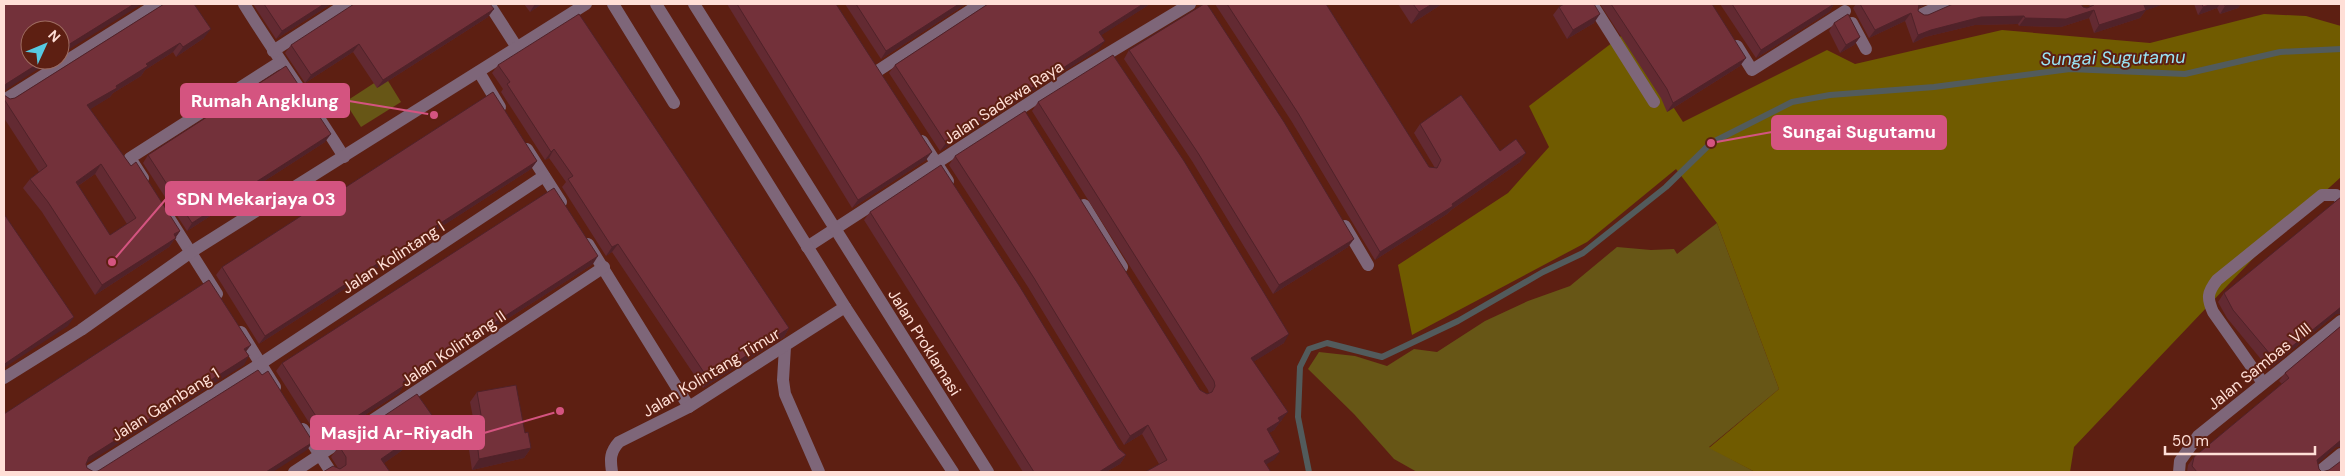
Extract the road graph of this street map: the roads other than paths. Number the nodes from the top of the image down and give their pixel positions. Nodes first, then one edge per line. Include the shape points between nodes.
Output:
1 (157, 4) edge
2 (244, 4) edge
3 (346, 4) edge
4 (489, 4) edge
5 (586, 4) edge
6 (613, 4) edge
7 (656, 4) edge
8 (694, 4) edge
9 (980, 4) edge
10 (1190, 4) edge
11 (1592, 4) edge
12 (1945, 4) edge
13 (1843, 7) edge
14 (1920, 15) edge
15 (1732, 37) edge
16 (516, 46) junction
17 (1866, 50) dead end
18 (273, 51) junction
19 (280, 62) junction
20 (878, 70) edge
21 (478, 72) junction
22 (4, 100) edge
23 (1654, 102) dead end
24 (674, 103) dead end
25 (509, 120) edge
26 (918, 133) edge
27 (519, 136) edge
28 (344, 157) junction
29 (937, 164) junction
30 (544, 176) junction
31 (953, 188) edge
32 (150, 190) edge
33 (1078, 196) edge
34 (2341, 199) edge
35 (160, 205) edge
36 (566, 210) edge
37 (1338, 216) edge
38 (835, 230) junction
39 (582, 234) edge
40 (807, 247) junction
41 (191, 252) junction
42 (1368, 265) dead end
43 (604, 267) junction
44 (1128, 276) edge
45 (845, 307) junction
46 (226, 308) edge
47 (2341, 321) edge
48 (235, 324) edge
49 (786, 347) junction
50 (260, 364) junction
51 (4, 378) edge
52 (2263, 383) junction
53 (282, 397) edge
54 (689, 407) junction
55 (298, 422) edge
56 (2341, 454) edge
57 (320, 455) junction
58 (2179, 467) edge
59 (88, 472) edge
60 (294, 472) edge
61 (331, 472) edge
62 (612, 472) edge
63 (818, 472) edge
64 (954, 472) edge
65 (988, 472) edge
66 (2319, 472) edge

1 - 22 street
2 - 18 street
3 - 18 street
4 - 16 street
5 - 16 street
6 - 24 street
7 - 40 street
8 - 38 street, Jalan Proklamasi
9 - 20 street
10 - 29 street, Jalan Sadewa Raya via 1112,57
11 - 23 street
12 - 14 street
13 - 15 street via 1752,70
13 - 17 street
16 - 21 street
18 - 19 street
19 - 28 street
19 - 32 street via 130,158
21 - 25 street
21 - 28 street
26 - 29 street
27 - 30 street
28 - 41 street
29 - 31 street
29 - 38 street, Jalan Sadewa Raya
30 - 36 street
30 - 50 street, Jalan Kolintang I
33 - 44 street
34 - 52 street via 2336,195 2322,195 2217,280 2209,291 2207,300 2213,312
35 - 41 street
37 - 42 street
38 - 40 street
38 - 65 street, Jalan Proklamasi
39 - 43 street
40 - 45 street
41 - 46 street
41 - 51 street
43 - 54 street
43 - 57 street, Jalan Kolintang II
45 - 49 street, Jalan Kolintang Timur
45 - 64 street
47 - 52 street, Jalan Sambas VIII
48 - 50 street
49 - 54 street, Jalan Kolintang Timur
49 - 63 street via 785,394
50 - 53 street
50 - 59 street, Jalan Gambang 1
52 - 58 street, Jalan Sambas VIII via 2198,436
54 - 62 street, Jalan Kolintang Timur via 619,442 610,458
55 - 57 street
56 - 66 street
57 - 60 street, Jalan Kolintang II
57 - 61 street

